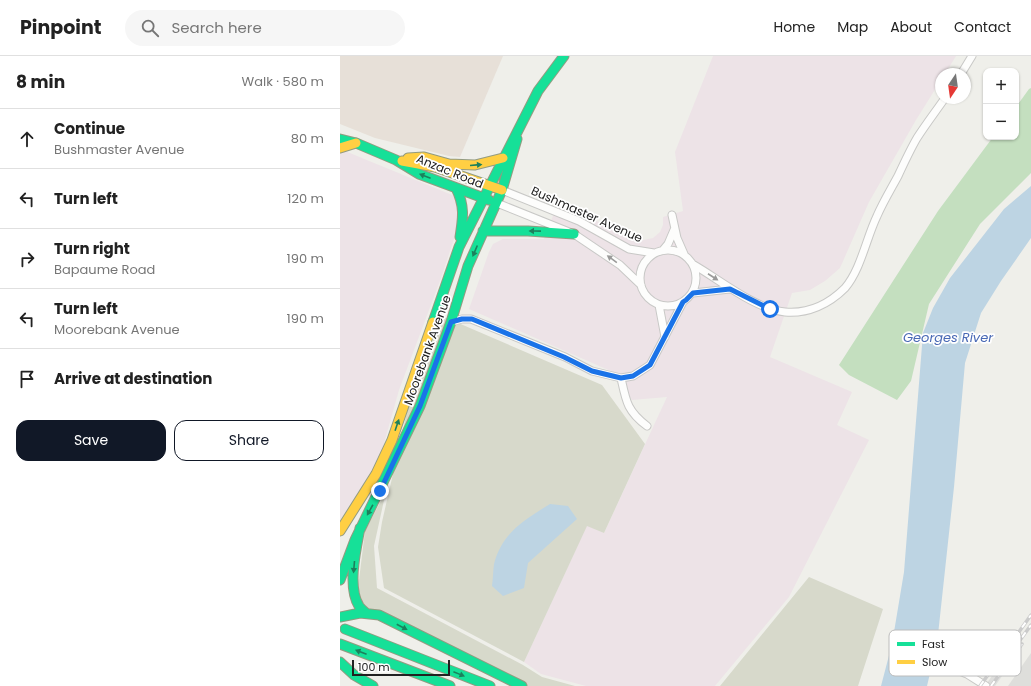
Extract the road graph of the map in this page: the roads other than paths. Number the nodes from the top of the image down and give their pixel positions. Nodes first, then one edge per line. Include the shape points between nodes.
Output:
1 (564, 56) edge
2 (972, 56) edge
3 (965, 68) edge
4 (941, 104) edge
5 (522, 122) junction
6 (340, 139) edge
7 (356, 143) junction
8 (340, 148) edge
9 (503, 158) junction
10 (396, 160) junction
11 (489, 185) junction
12 (456, 188) junction
13 (502, 190) junction
14 (483, 198) junction
15 (496, 203) junction
16 (672, 215) dead end
17 (675, 228) junction
18 (483, 231) junction
19 (574, 234) junction
20 (459, 247) junction
21 (663, 250) junction
22 (654, 253) junction
23 (684, 255) junction
24 (694, 265) junction
25 (641, 285) junction
26 (730, 289) junction
27 (693, 293) junction
28 (683, 302) junction
29 (659, 305) junction
30 (451, 322) junction
31 (665, 337) junction
32 (621, 378) junction
33 (648, 426) dead end
34 (360, 528) junction
35 (340, 531) edge
36 (340, 580) edge
37 (366, 613) junction
38 (340, 617) edge
39 (345, 629) dead end
40 (340, 644) edge
41 (340, 662) edge
42 (970, 676) edge
43 (373, 686) edge
44 (450, 686) edge
45 (490, 686) edge
46 (522, 686) edge
47 (986, 686) edge

1 - 5 main road, Moorebank Avenue via 538,91
2 - 3 street
4 - 26 street via 908,153 877,216 853,276 835,297 806,311 784,312 770,309
5 - 9 main road, Moorebank Avenue
5 - 13 main road, Moorebank Avenue
6 - 7 main road, Anzac Road
7 - 8 main road
7 - 10 main road, Anzac Road
10 -> 9 main road via 424,157 449,164 475,165
9 - 11 main road, Moorebank Avenue
10 - 11 main road, Anzac Road via 435,167
12 -> 10 main road, Anzac Road via 419,174
11 - 13 main road, Bushmaster Avenue
11 - 14 main road, Moorebank Avenue
12 - 14 main road, Anzac Road
12 - 20 main road via 462,198 464,209
13 - 15 main road, Moorebank Avenue
13 - 22 street, Bushmaster Avenue via 579,221 629,249
14 - 15 main road, Anzac Road
14 - 20 main road, Moorebank Avenue
15 - 18 main road, Moorebank Avenue
15 - 19 street, Bushmaster Avenue
16 - 17 street
17 - 21 street
17 - 23 street
19 -> 18 main road via 545,231
18 -> 30 main road, Moorebank Avenue via 468,266
25 -> 19 street, Bushmaster Avenue via 620,265
35 -> 20 main road, Moorebank Avenue via 376,474 392,440
21 - 22 street
21 - 23 street via 672,250
22 - 25 street via 642,267
23 - 24 street
24 -> 26 street
24 - 27 street via 697,275
25 - 29 street via 645,294
26 - 27 street
27 - 28 street
28 - 29 street via 678,305
28 - 31 street
29 - 31 street
30 - 32 street via 472,319 592,371
30 -> 34 main road, Moorebank Avenue via 420,406
31 - 32 street via 650,365 633,376
32 - 33 street via 628,408
34 - 36 main road, Moorebank Avenue
34 -> 37 main road via 354,584 358,601
37 - 38 main road via 351,613
37 -> 46 main road via 384,617
39 -> 45 main road
44 -> 40 main road
41 - 43 main road via 354,675
42 - 47 street

